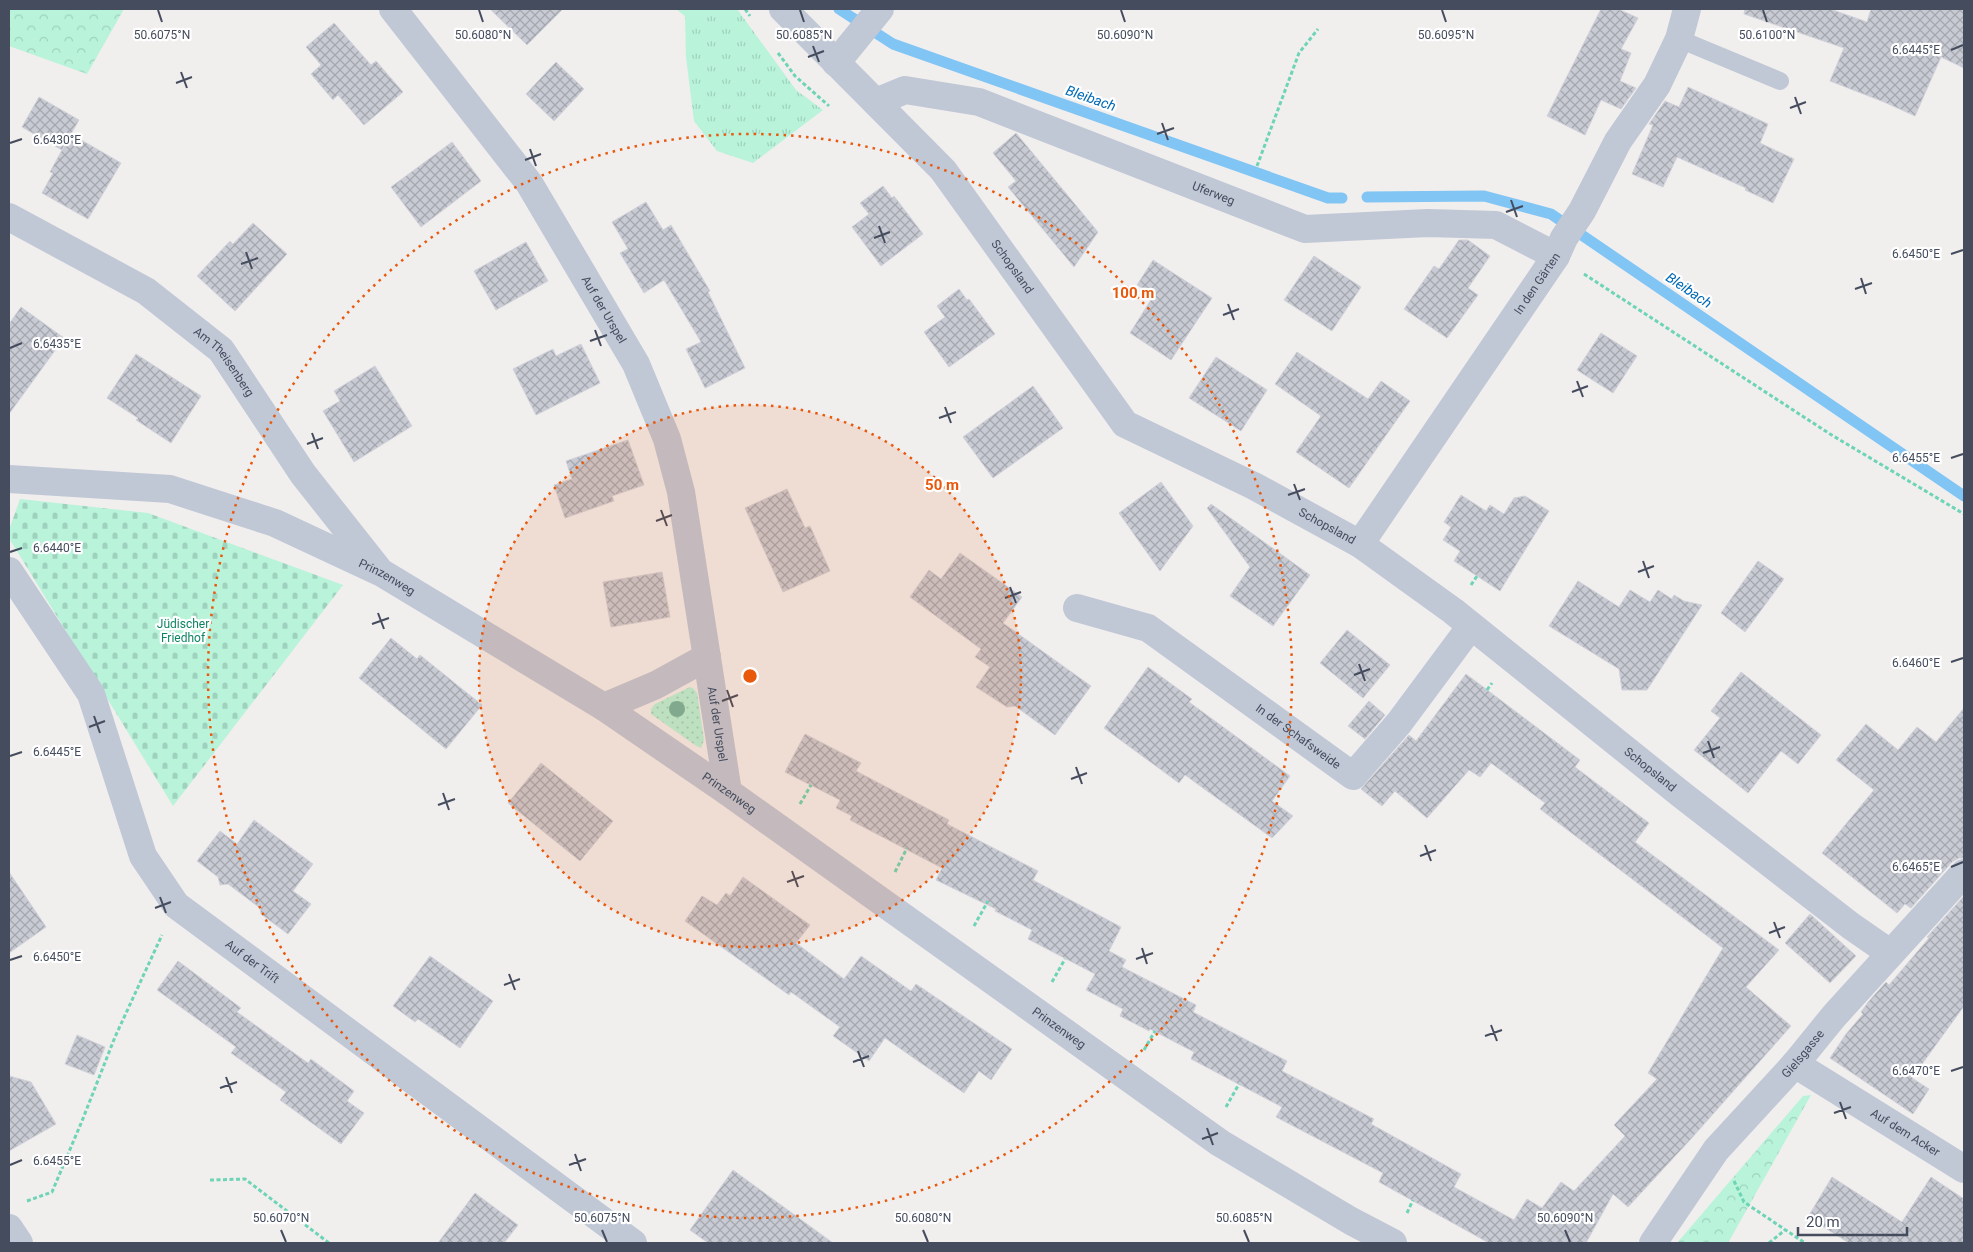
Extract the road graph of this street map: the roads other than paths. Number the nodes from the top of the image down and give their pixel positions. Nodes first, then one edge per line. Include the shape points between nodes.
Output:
1 (393, 9) edge
2 (783, 9) edge
3 (880, 9) edge
4 (1687, 9) edge
5 (1678, 39) junction
6 (836, 63) junction
7 (1780, 80) dead end
8 (876, 102) junction
9 (9, 217) edge
10 (1560, 247) junction
11 (9, 479) edge
12 (1360, 544) junction
13 (9, 571) edge
14 (382, 573) junction
15 (1077, 608) dead end
16 (1471, 626) junction
17 (706, 658) junction
18 (604, 706) junction
19 (728, 792) junction
20 (1964, 873) edge
21 (1890, 953) junction
22 (1795, 1064) junction
23 (1964, 1169) edge
24 (9, 1228) edge
25 (19, 1243) edge
26 (633, 1243) edge
27 (1393, 1243) edge
28 (1653, 1243) edge

1 - 17 street, Auf der Urspel via 529,183 636,364 667,438 681,492
2 - 6 street, Schopsland
3 - 6 street
4 - 5 street, In den Gärten
5 - 7 lane
5 - 10 street, In den Gärten via 1657,85 1618,141
6 - 8 street, Schopsland
8 - 10 street, Uferweg via 905,90 979,102 1305,228 1428,223 1496,225
8 - 12 street, Schopsland via 943,170 1125,424 1254,486
9 - 14 street, Am Theisenberg via 146,291 221,350 303,474
10 - 12 street, In den Gärten
11 - 14 street, Prinzenweg via 170,489 276,523
12 - 16 street, Schopsland
13 - 26 street, Auf der Trift via 91,694 143,856 176,905
14 - 18 street, Prinzenweg
15 - 16 street, In der Schafsweide via 1148,628 1353,776 1399,723
16 - 21 street, Schopsland via 1682,795
17 - 18 street via 656,685
17 - 19 street, Auf der Urspel
18 - 19 street, Prinzenweg
19 - 27 street, Prinzenweg via 1220,1142
20 - 21 street, Gielsgasse
21 - 22 street, Gielsgasse
22 - 23 street, Auf dem Acker
22 - 28 street, Gielsgasse via 1716,1150
24 - 25 street

